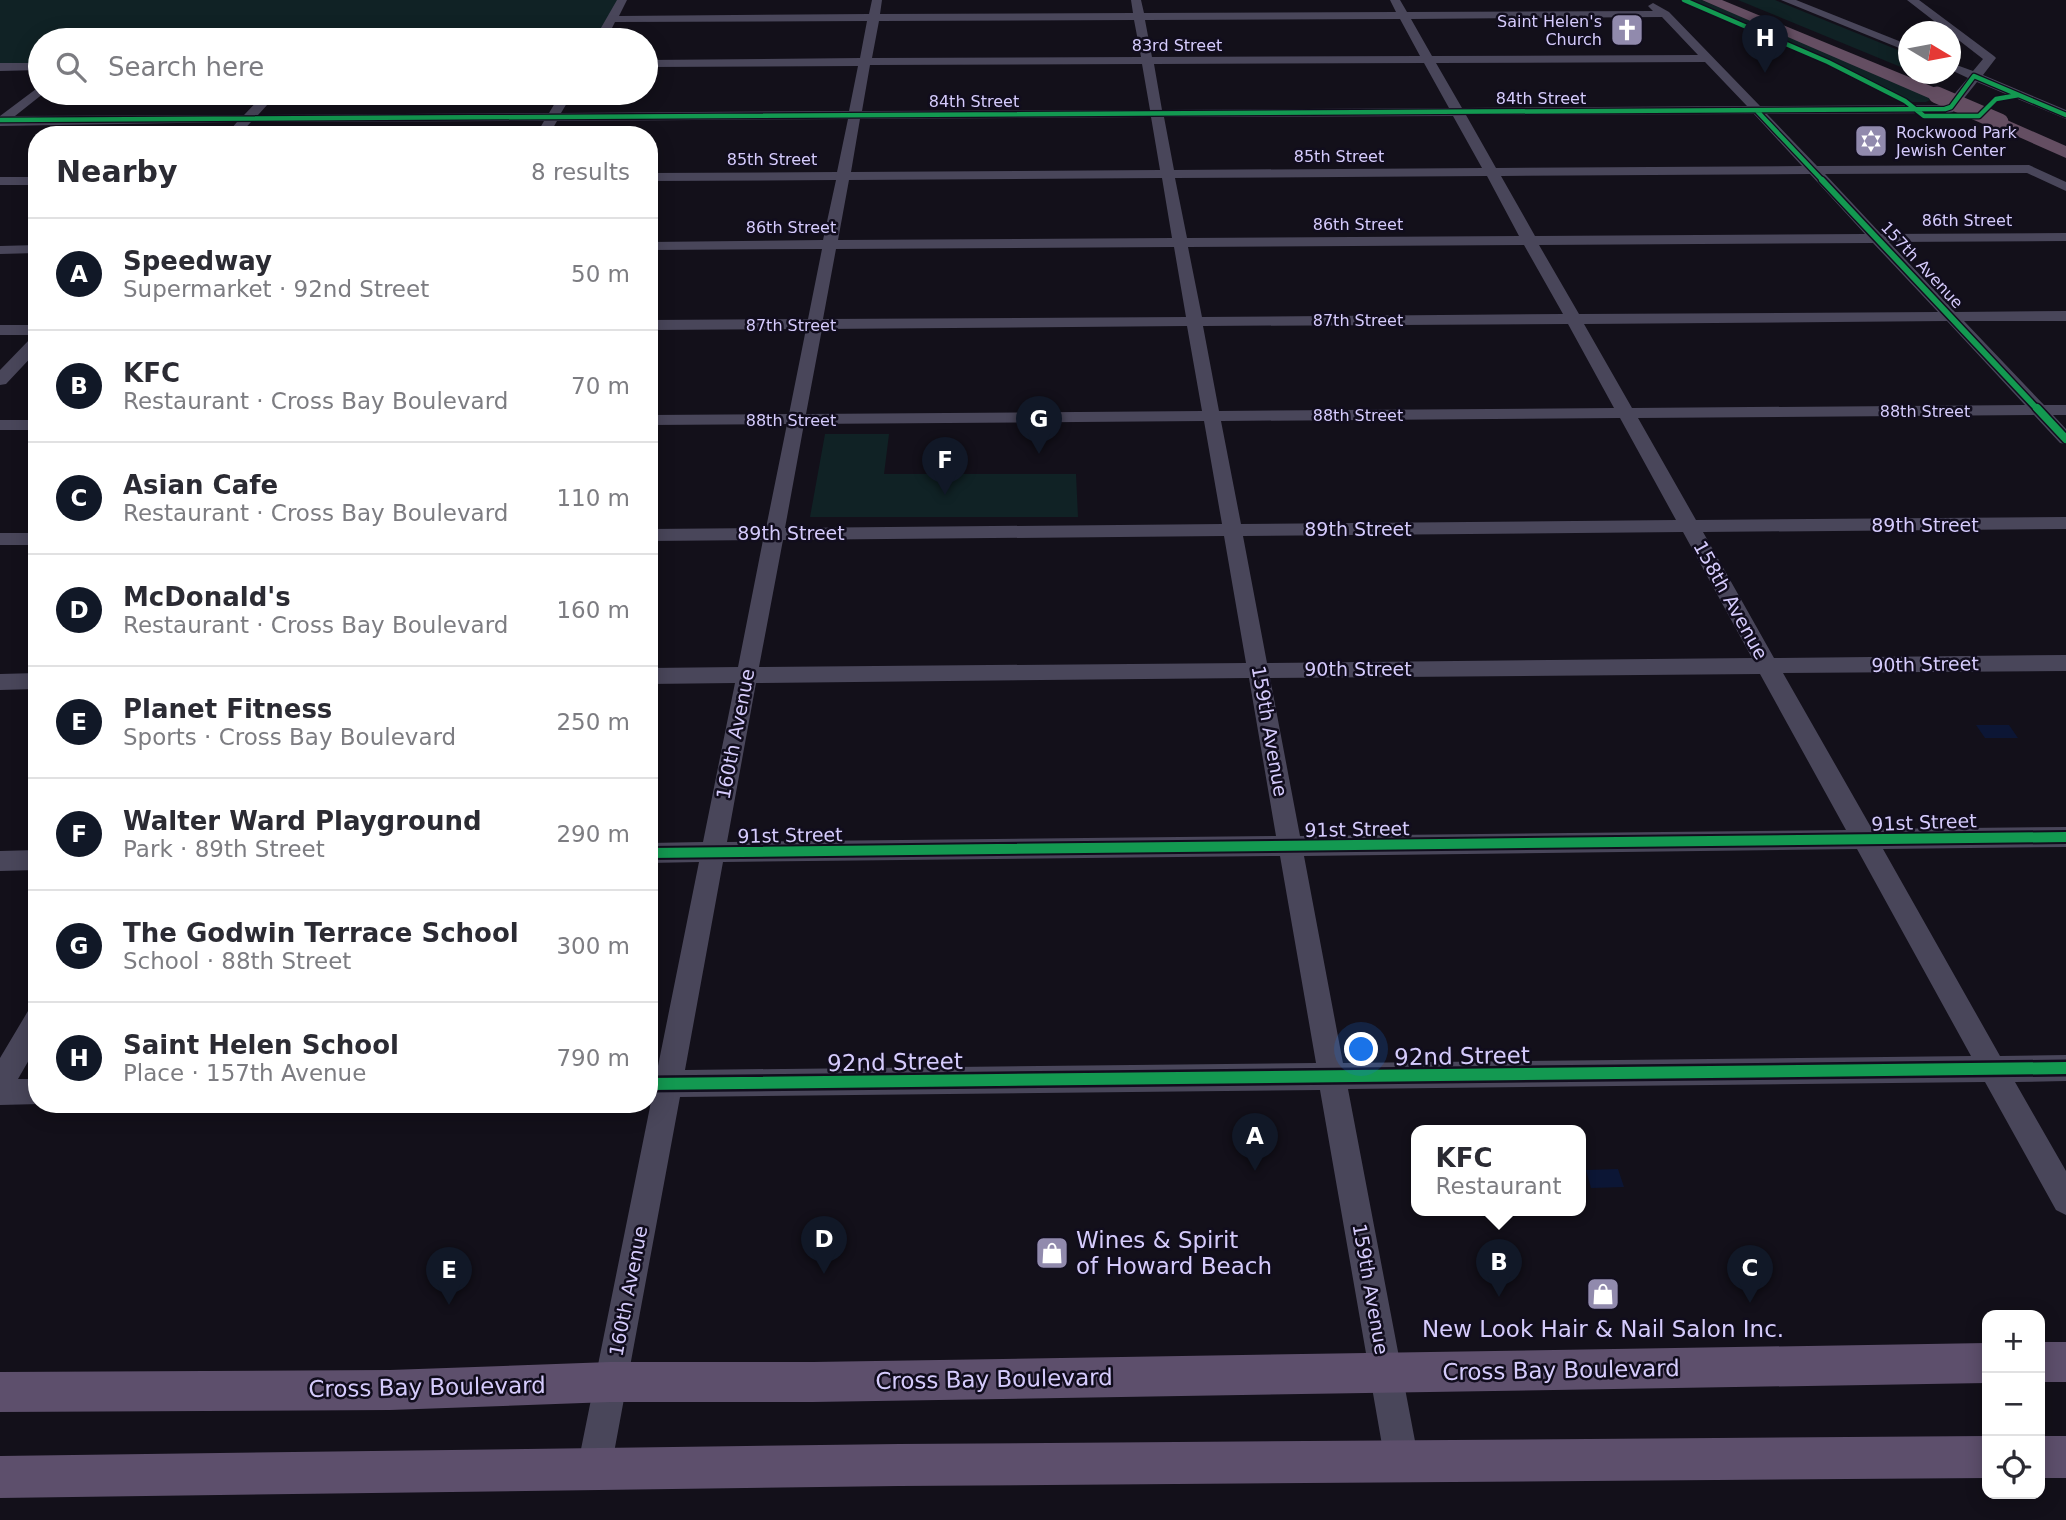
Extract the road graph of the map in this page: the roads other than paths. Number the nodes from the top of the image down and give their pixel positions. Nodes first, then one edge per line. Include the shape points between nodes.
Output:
1 (622, 0) edge
2 (877, 0) edge
3 (1645, 0) edge
4 (1709, 0) edge
5 (1730, 0) edge
6 (1786, 0) edge
7 (1912, 0) edge
8 (1138, 8) edge
9 (1399, 8) edge
10 (1665, 14) junction
11 (874, 18) junction
12 (612, 19) junction
13 (607, 28) edge
14 (1898, 45) edge
15 (1708, 58) junction
16 (1429, 59) junction
17 (1148, 61) junction
18 (866, 62) junction
19 (658, 63) edge
20 (28, 66) edge
21 (0, 67) edge
22 (1961, 70) edge
23 (1974, 76) junction
24 (1939, 92) junction
25 (28, 100) edge
26 (260, 105) edge
27 (560, 105) edge
28 (1757, 111) junction
29 (1458, 112) junction
30 (1157, 114) junction
31 (856, 115) junction
32 (2066, 115) edge
33 (552, 117) junction
34 (248, 118) junction
35 (2002, 119) junction
36 (1, 121) edge
37 (240, 126) edge
38 (547, 126) edge
39 (2066, 143) edge
40 (2066, 153) edge
41 (1815, 171) junction
42 (1492, 173) junction
43 (1168, 174) junction
44 (844, 176) junction
45 (658, 177) edge
46 (0, 181) edge
47 (28, 181) edge
48 (2066, 187) edge
49 (2066, 237) edge
50 (1878, 238) junction
51 (1530, 240) junction
52 (1180, 242) junction
53 (830, 244) junction
54 (658, 246) edge
55 (28, 249) edge
56 (0, 250) edge
57 (2066, 316) edge
58 (1952, 317) junction
59 (1573, 319) junction
60 (1195, 321) junction
61 (815, 324) junction
62 (658, 326) edge
63 (0, 330) edge
64 (28, 330) edge
65 (28, 350) edge
66 (0, 380) edge
67 (2039, 410) junction
68 (2066, 410) edge
69 (1627, 413) junction
70 (1212, 416) junction
71 (797, 419) junction
72 (658, 421) edge
73 (0, 425) edge
74 (28, 425) edge
75 (2066, 439) edge
76 (2066, 523) edge
77 (1689, 527) junction
78 (1233, 530) junction
79 (774, 534) junction
80 (658, 535) edge
81 (0, 539) edge
82 (28, 539) edge
83 (2066, 663) edge
84 (1767, 666) junction
85 (1259, 670) junction
86 (747, 675) junction
87 (658, 676) edge
88 (28, 681) edge
89 (0, 682) edge
90 (2066, 837) edge
91 (1867, 841) junction
92 (1291, 847) junction
93 (658, 853) edge
94 (712, 853) junction
95 (0, 860) edge
96 (28, 860) edge
97 (28, 1036) edge
98 (1992, 1068) junction
99 (2066, 1068) edge
100 (1333, 1077) junction
101 (0, 1084) edge
102 (658, 1084) edge
103 (0, 1092) edge
104 (28, 1092) edge
105 (653, 1113) edge
106 (2066, 1200) edge
107 (2045, 1362) edge
108 (2066, 1362) edge
109 (1982, 1363) edge
110 (1386, 1373) junction
111 (611, 1382) junction
112 (0, 1392) edge
113 (1982, 1457) edge
114 (2045, 1457) edge
115 (2066, 1457) edge
116 (1402, 1461) junction
117 (594, 1469) junction
118 (0, 1477) edge

1 - 12 street
2 - 11 street, 160th Avenue
3 - 10 street, 157th Avenue
4 - 24 highway
5 - 24 highway
6 - 14 street
7 - 23 street via 1990,58
8 - 9 street
8 - 11 street
8 - 17 street, 159th Avenue
9 - 10 street
9 - 16 street, 158th Avenue
10 - 15 street, 157th Avenue
11 - 12 street
11 - 18 street, 160th Avenue
12 - 13 street
15 - 16 street, 83rd Street
15 - 28 street, 157th Avenue
16 - 17 street, 83rd Street
16 - 29 street, 158th Avenue
17 - 18 street, 83rd Street
17 - 30 street, 159th Avenue
18 - 19 street, 83rd Street
18 - 31 street, 160th Avenue
20 - 21 street
22 - 23 street
23 - 28 street, 84th Street via 1949,108
23 - 32 street
24 - 35 highway, bridge
25 - 36 street
26 - 34 street
27 - 33 street
28 - 29 street, 84th Street
28 - 41 street, 157th Avenue
29 - 30 street, 84th Street
29 - 42 street, 158th Avenue
30 - 31 street, 84th Street
30 - 43 street, 159th Avenue
31 - 33 street, 84th Street
31 - 44 street, 160th Avenue
33 - 34 street, 84th Street
33 - 38 street
34 - 36 street, 84th Street
34 - 37 street
35 - 39 highway
35 - 40 highway
41 - 42 street, 85th Street
41 - 48 street, 85th Street via 2029,169
41 - 50 street, 157th Avenue
42 - 43 street, 85th Street
42 - 51 street, 158th Avenue
43 - 44 street, 85th Street
43 - 52 street, 159th Avenue
44 - 45 street, 85th Street
44 - 53 street, 160th Avenue
46 - 47 street
49 - 50 street, 86th Street
50 - 51 street, 86th Street
50 - 58 street, 157th Avenue
51 - 52 street, 86th Street
51 - 59 street, 158th Avenue
52 - 53 street, 86th Street
52 - 60 street, 159th Avenue
53 - 54 street, 86th Street
53 - 61 street, 160th Avenue
55 - 56 street
57 - 58 street, 87th Street
58 - 59 street, 87th Street
58 - 67 street, 157th Avenue
59 - 60 street, 87th Street
59 - 69 street, 158th Avenue
60 - 61 street, 87th Street
60 - 70 street, 159th Avenue
61 - 62 street, 87th Street
61 - 71 street, 160th Avenue
63 - 64 street
65 - 66 street
67 - 68 street, 88th Street
67 - 69 street, 88th Street
67 - 75 street, 157th Avenue
69 - 70 street, 88th Street
69 - 77 street, 158th Avenue
70 - 71 street, 88th Street
70 - 78 street, 159th Avenue
71 - 72 street, 88th Street
71 - 79 street, 160th Avenue
73 - 74 street
76 - 77 street, 89th Street
77 - 78 street, 89th Street
77 - 84 street, 158th Avenue
78 - 79 street, 89th Street
78 - 85 street, 159th Avenue
79 - 80 street, 89th Street
79 - 86 street, 160th Avenue
81 - 82 street
83 - 84 street, 90th Street
84 - 85 street, 90th Street
84 - 91 street, 158th Avenue
85 - 86 street, 90th Street
85 - 92 street, 159th Avenue
86 - 87 street, 90th Street
86 - 94 street, 160th Avenue
88 - 89 street
90 - 91 street, 91st Street
91 - 92 street, 91st Street
91 - 98 street, 158th Avenue
92 - 94 street, 91st Street
92 - 100 street, 159th Avenue
93 - 94 street, 91st Street
94 - 102 street, 160th Avenue
95 - 96 street
97 - 101 street
98 - 99 street, 92nd Street
98 - 100 street, 92nd Street
98 - 106 street, 158th Avenue
100 - 102 street, 92nd Street
100 - 110 street, 159th Avenue
103 - 104 street
105 - 111 street, 160th Avenue
107 - 108 main road
109 - 110 main road, Cross Bay Boulevard
110 - 111 main road, Cross Bay Boulevard
110 - 116 street, 159th Avenue
111 - 112 main road, Cross Bay Boulevard via 390,1390
111 - 117 street, 160th Avenue
113 - 116 main road
114 - 115 main road
116 - 117 main road
117 - 118 main road

